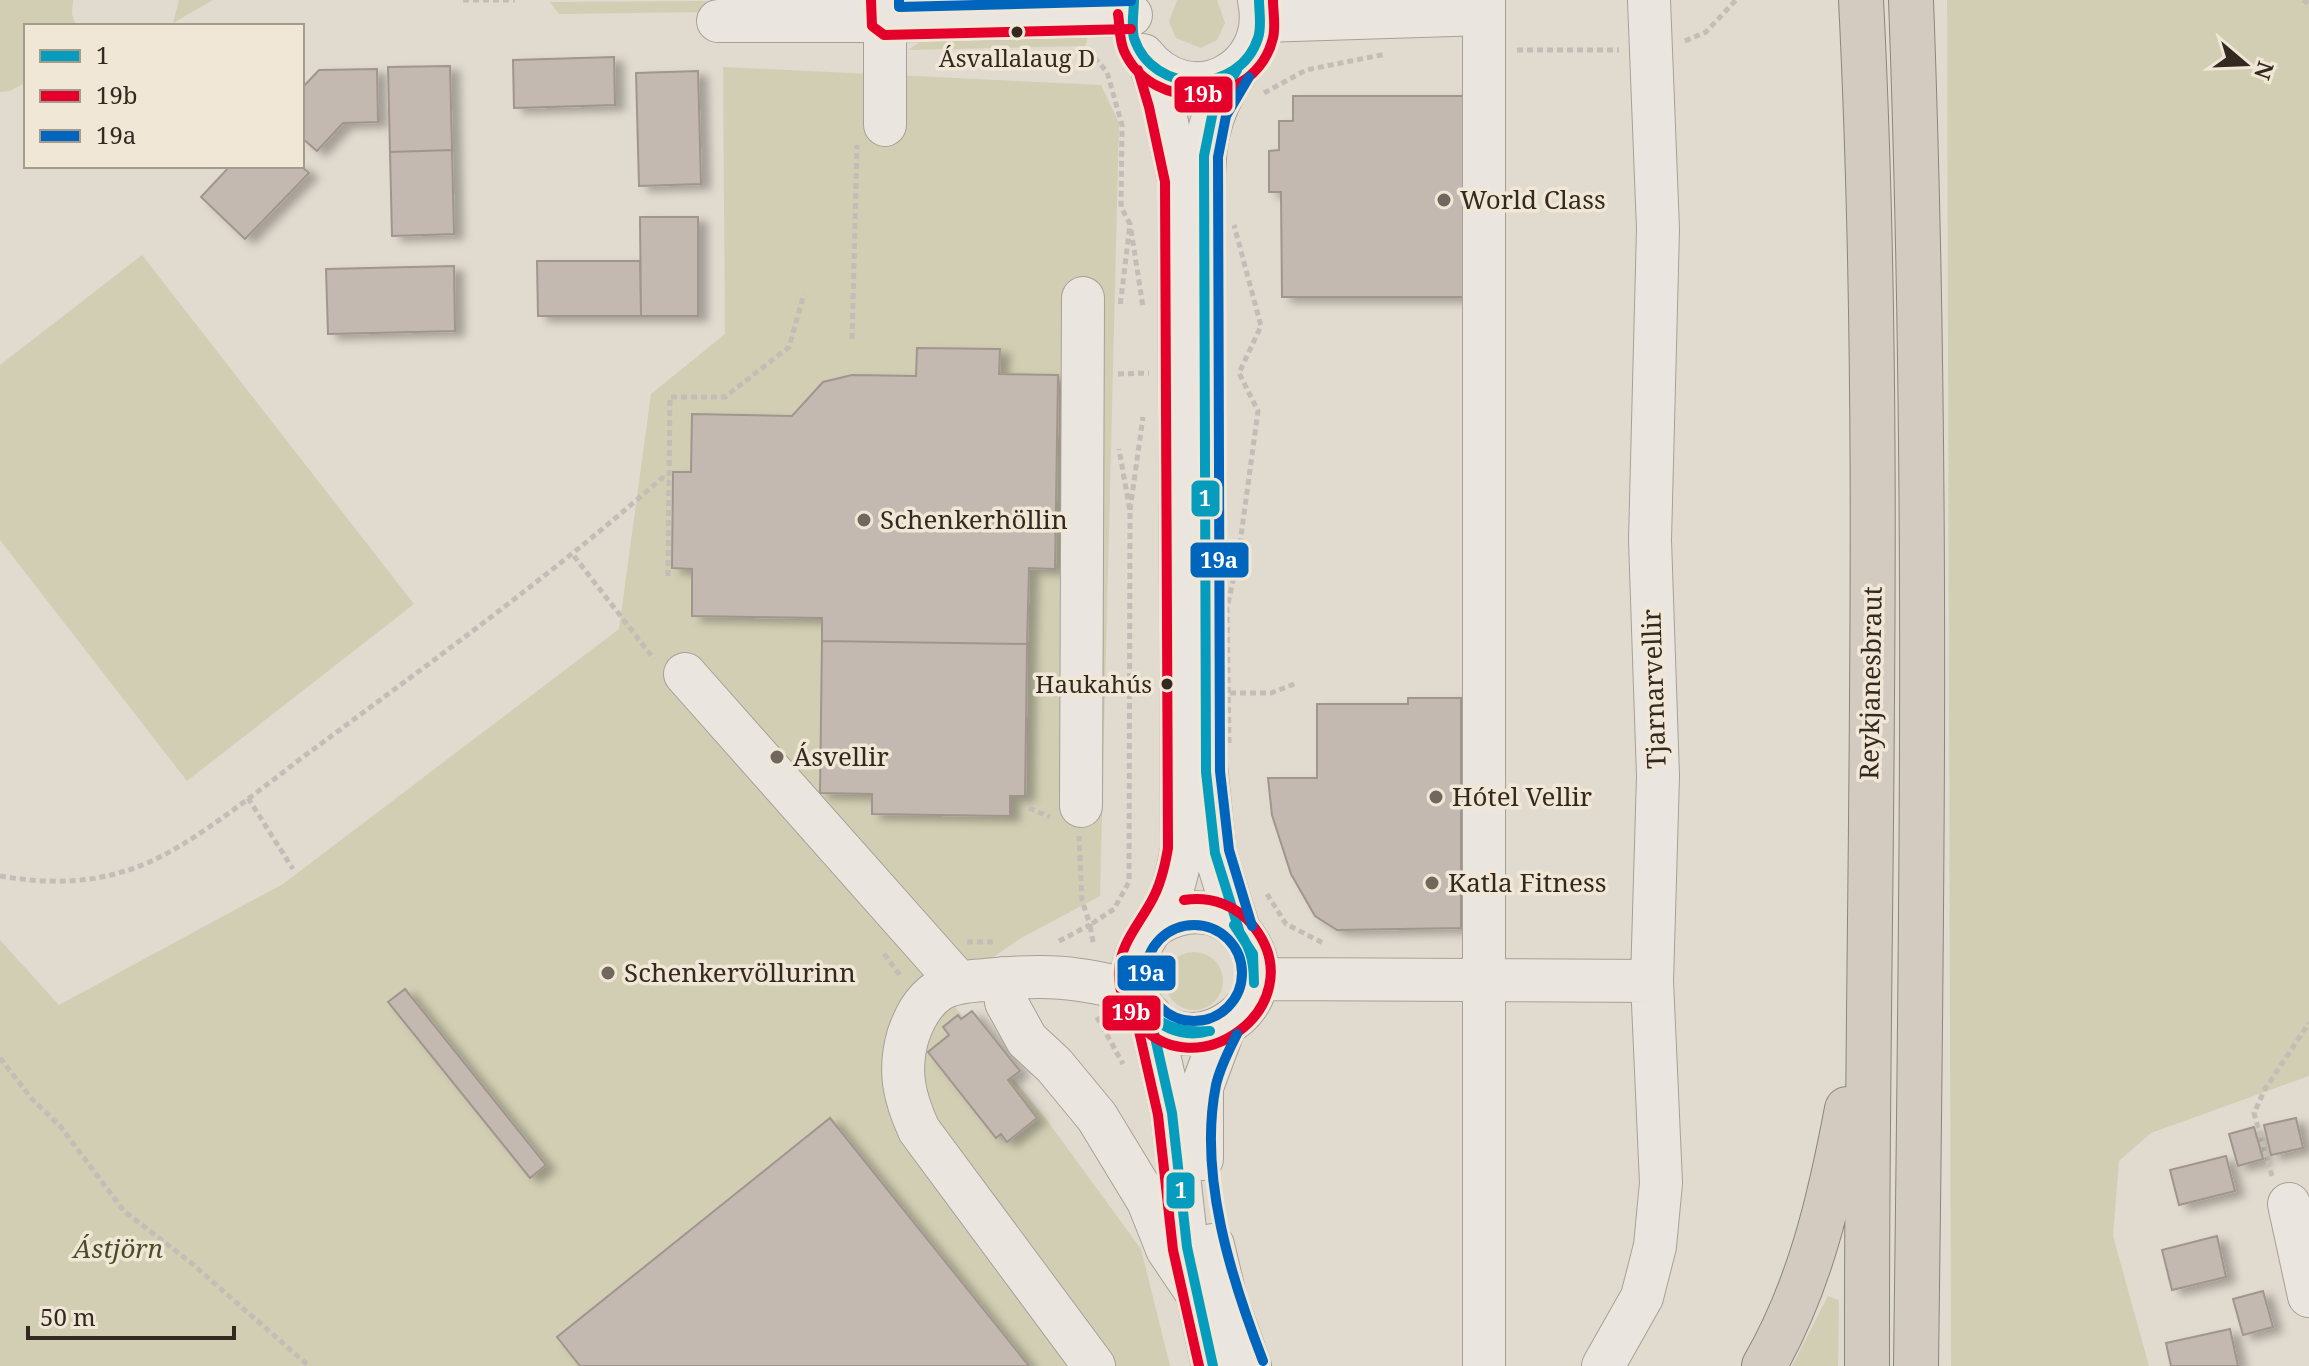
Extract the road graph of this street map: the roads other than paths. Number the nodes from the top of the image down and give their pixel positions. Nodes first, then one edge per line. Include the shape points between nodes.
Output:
1 (1649, 0) edge
2 (1861, 0) edge
3 (1911, 0) edge
4 (1484, 7) edge
5 (1133, 8) edge
6 (885, 11) edge
7 (1260, 11) edge
8 (718, 21) dead end
9 (1151, 66) junction
10 (1248, 83) junction
11 (871, 130) road end
12 (1101, 304) road end
13 (685, 674) dead end
14 (1081, 806) dead end
15 (1239, 930) junction
16 (1149, 932) junction
17 (1020, 976) junction
18 (1256, 979) junction
19 (1484, 979) junction
20 (1652, 981) junction
21 (959, 983) junction
22 (1143, 1004) junction
23 (1867, 1008) junction
24 (1224, 1028) junction
25 (2289, 1204) road end
26 (1194, 1289) junction
27 (2309, 1296) edge
28 (1094, 1366) edge
29 (1213, 1366) edge
30 (1250, 1366) edge
31 (1484, 1366) edge
32 (1603, 1366) edge
33 (1764, 1366) edge
34 (1867, 1366) edge
35 (1916, 1366) edge

1 - 20 street, Tjarnarvellir via 1658,229 1650,540 1658,776
2 - 23 highway, Reykjanesbraut via 1874,475
3 - 35 highway, Reykjanesbraut via 1919,223 1924,789
4 - 7 street
4 - 19 street
5 - 6 street
5 - 9 street via 1140,51
6 - 8 street
6 - 11 street
7 - 10 street
9 - 10 street via 1171,79 1193,84
9 - 16 street via 1177,168 1182,849 1171,895
10 - 15 street via 1213,111 1204,156 1205,734 1215,853
12 - 14 street
13 - 21 street
15 - 16 street via 1228,920 1199,911 1170,916
15 - 18 street via 1250,944
16 - 17 street
16 - 22 street via 1133,966
17 - 21 street
17 - 22 street via 1075,977
17 - 26 street via 1006,1002 1027,1040 1097,1117
18 - 19 street
18 - 24 street via 1241,1013
19 - 20 street
19 - 31 street
20 - 32 street, Tjarnarvellir via 1659,1216 1642,1297
21 - 28 street via 940,990 913,1020 901,1087 908,1107 919,1130
22 - 24 street via 1170,1030 1189,1035
22 - 26 street via 1172,1113
23 - 33 highway via 1822,1227 1799,1296
23 - 34 highway, Reykjanesbraut
24 - 30 street via 1202,1087 1202,1167 1226,1300
25 - 27 street
26 - 29 street

